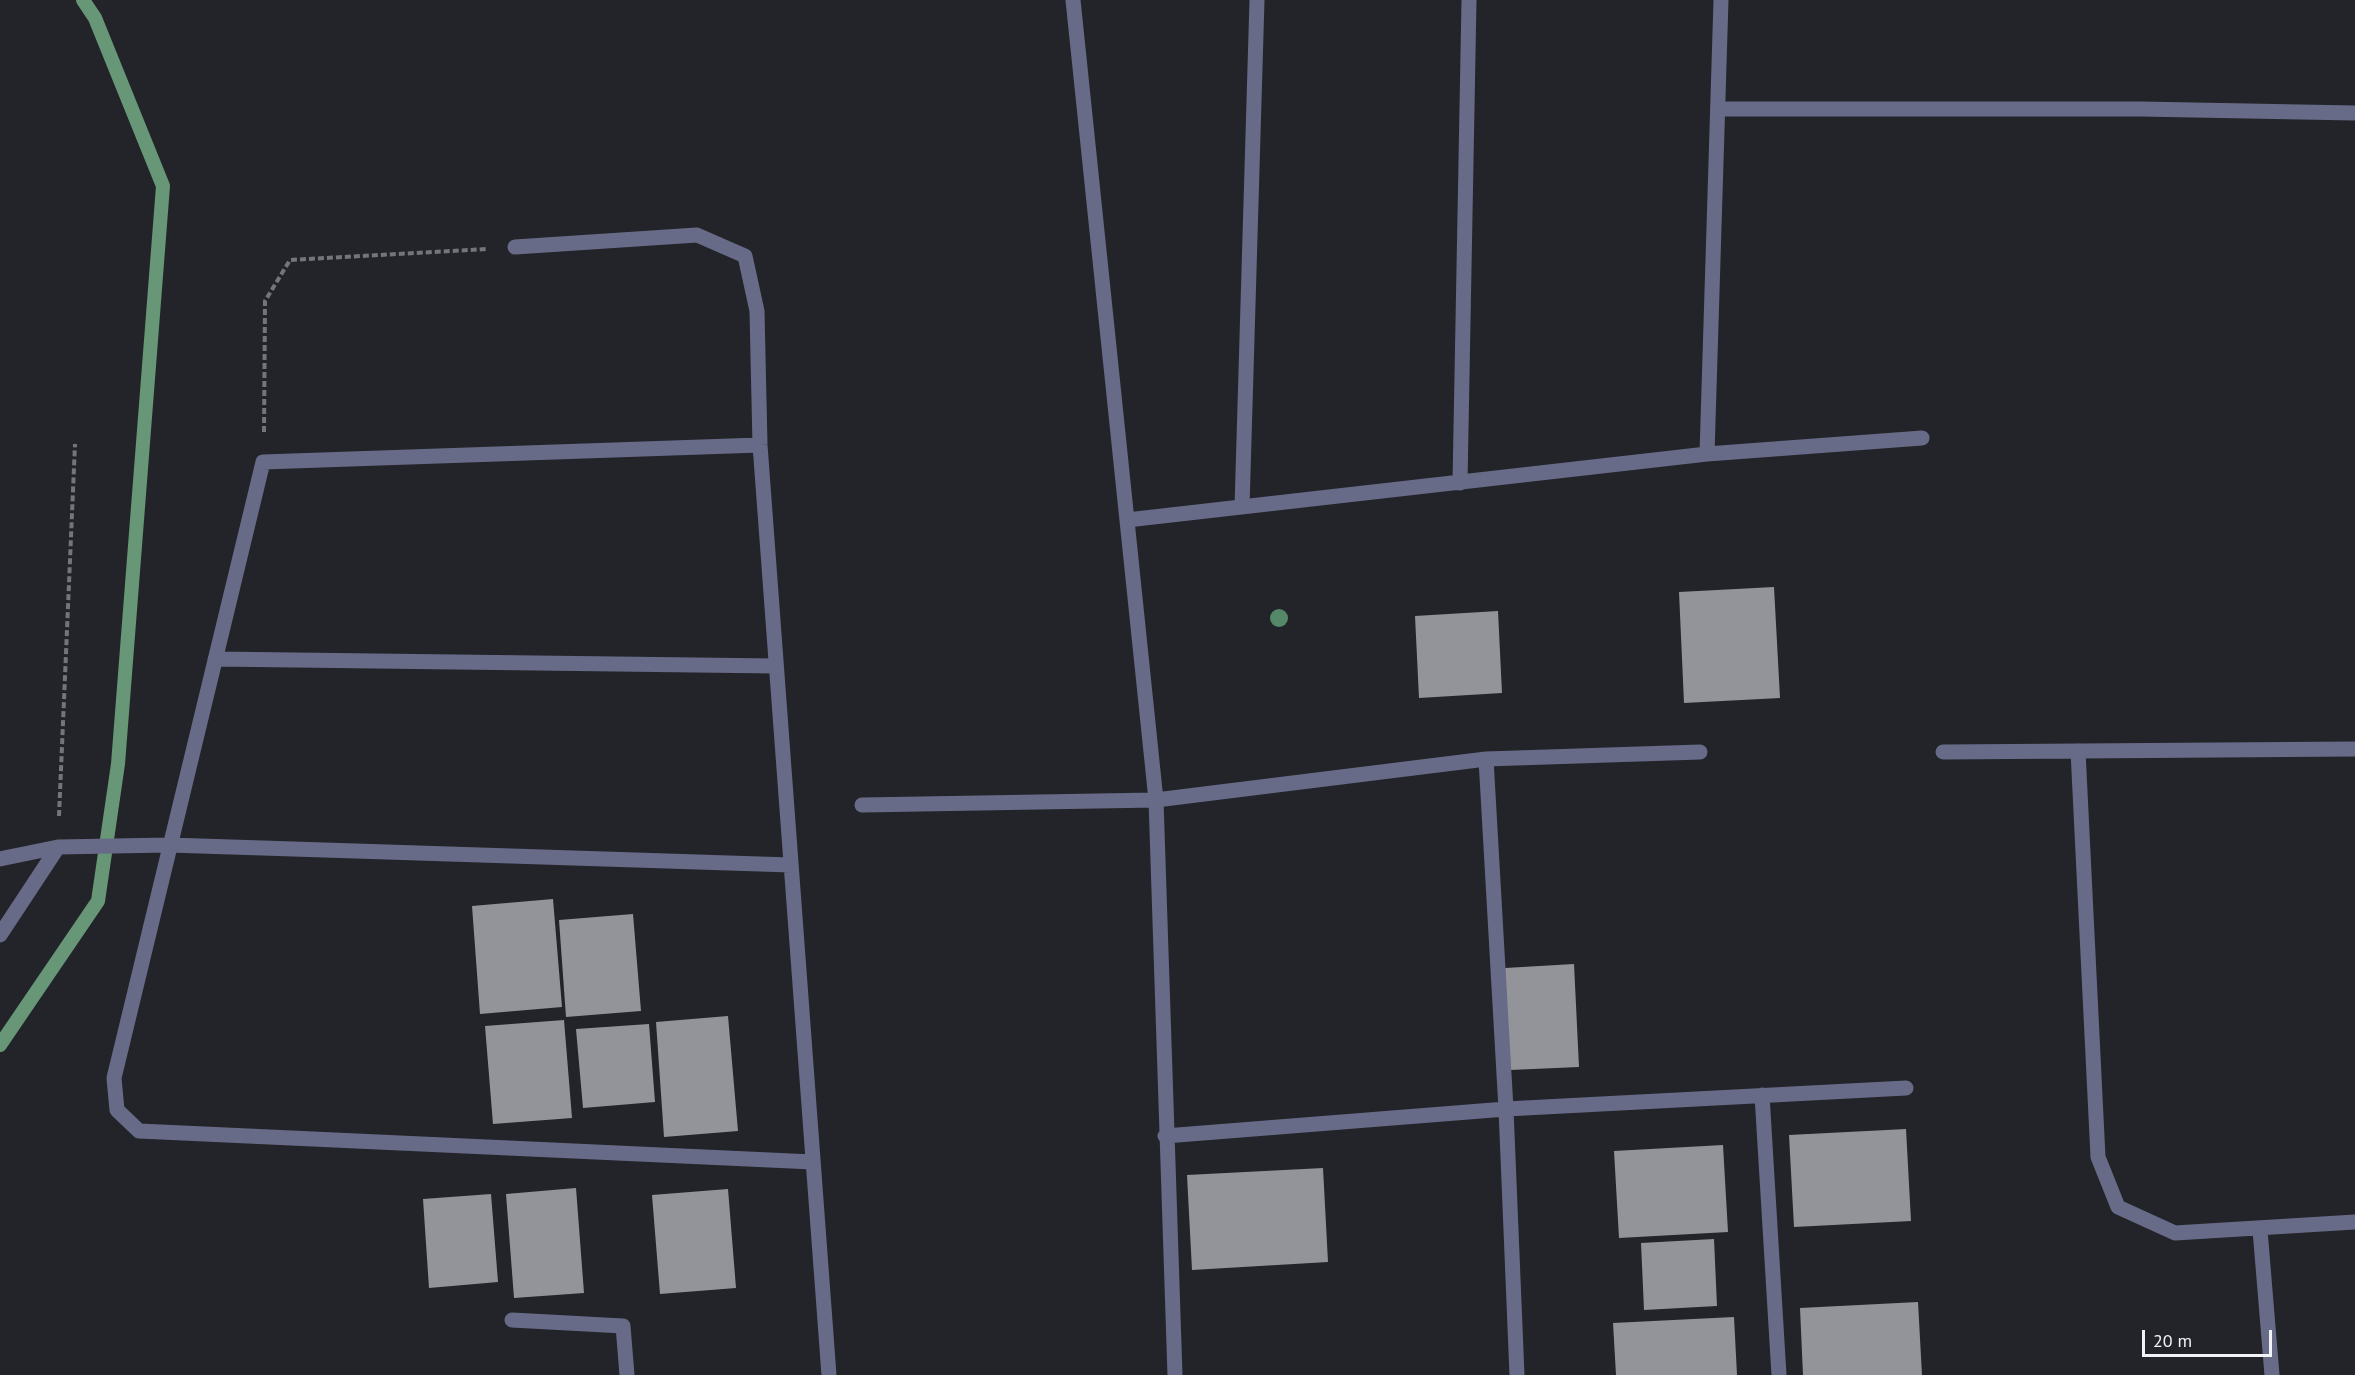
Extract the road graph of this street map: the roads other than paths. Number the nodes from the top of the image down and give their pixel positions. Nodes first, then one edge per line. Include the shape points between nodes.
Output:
1 (1074, 0) edge
2 (1257, 0) edge
3 (1469, 0) edge
4 (1721, 0) edge
5 (1718, 109) junction
6 (2355, 113) edge
7 (515, 248) road end
8 (1922, 438) dead end
9 (760, 445) junction
10 (1707, 454) junction
11 (1460, 483) junction
12 (1242, 507) junction
13 (1127, 520) junction
14 (214, 659) junction
15 (776, 666) junction
16 (2355, 749) edge
17 (1700, 752) dead end
18 (1943, 752) dead end
19 (2078, 752) junction
20 (1486, 759) junction
21 (1156, 800) junction
22 (862, 805) dead end
23 (169, 845) junction
24 (57, 847) junction
25 (0, 859) edge
26 (791, 865) junction
27 (0, 935) edge
28 (1906, 1088) dead end
29 (1762, 1095) junction
30 (1506, 1109) junction
31 (1165, 1136) junction
32 (813, 1162) junction
33 (2355, 1222) edge
34 (2260, 1230) junction
35 (512, 1320) dead end
36 (627, 1375) edge
37 (829, 1375) edge
38 (1175, 1375) edge
39 (1517, 1375) edge
40 (1779, 1375) edge
41 (2272, 1375) edge

1 - 13 street
2 - 12 street
3 - 11 street
4 - 5 street
5 - 6 street
5 - 10 street
7 - 9 street via 697,235 745,256 757,311
8 - 10 street
9 - 14 street via 263,462
9 - 15 street
10 - 11 street
11 - 12 street
12 - 13 street
13 - 21 street
14 - 15 street
14 - 23 street
15 - 26 street
16 - 19 street
17 - 20 street
18 - 19 street
19 - 34 street via 2098,1157 2118,1207 2175,1233
20 - 21 street
20 - 30 street
21 - 22 street
21 - 31 street
23 - 24 street
23 - 26 street
23 - 32 street via 114,1078 117,1110 139,1131
24 - 25 street
24 - 27 street
26 - 32 street
28 - 29 street
29 - 30 street
29 - 40 street
30 - 31 street
30 - 39 street
31 - 38 street
32 - 37 street
33 - 34 street
34 - 41 street
35 - 36 street via 623,1326

